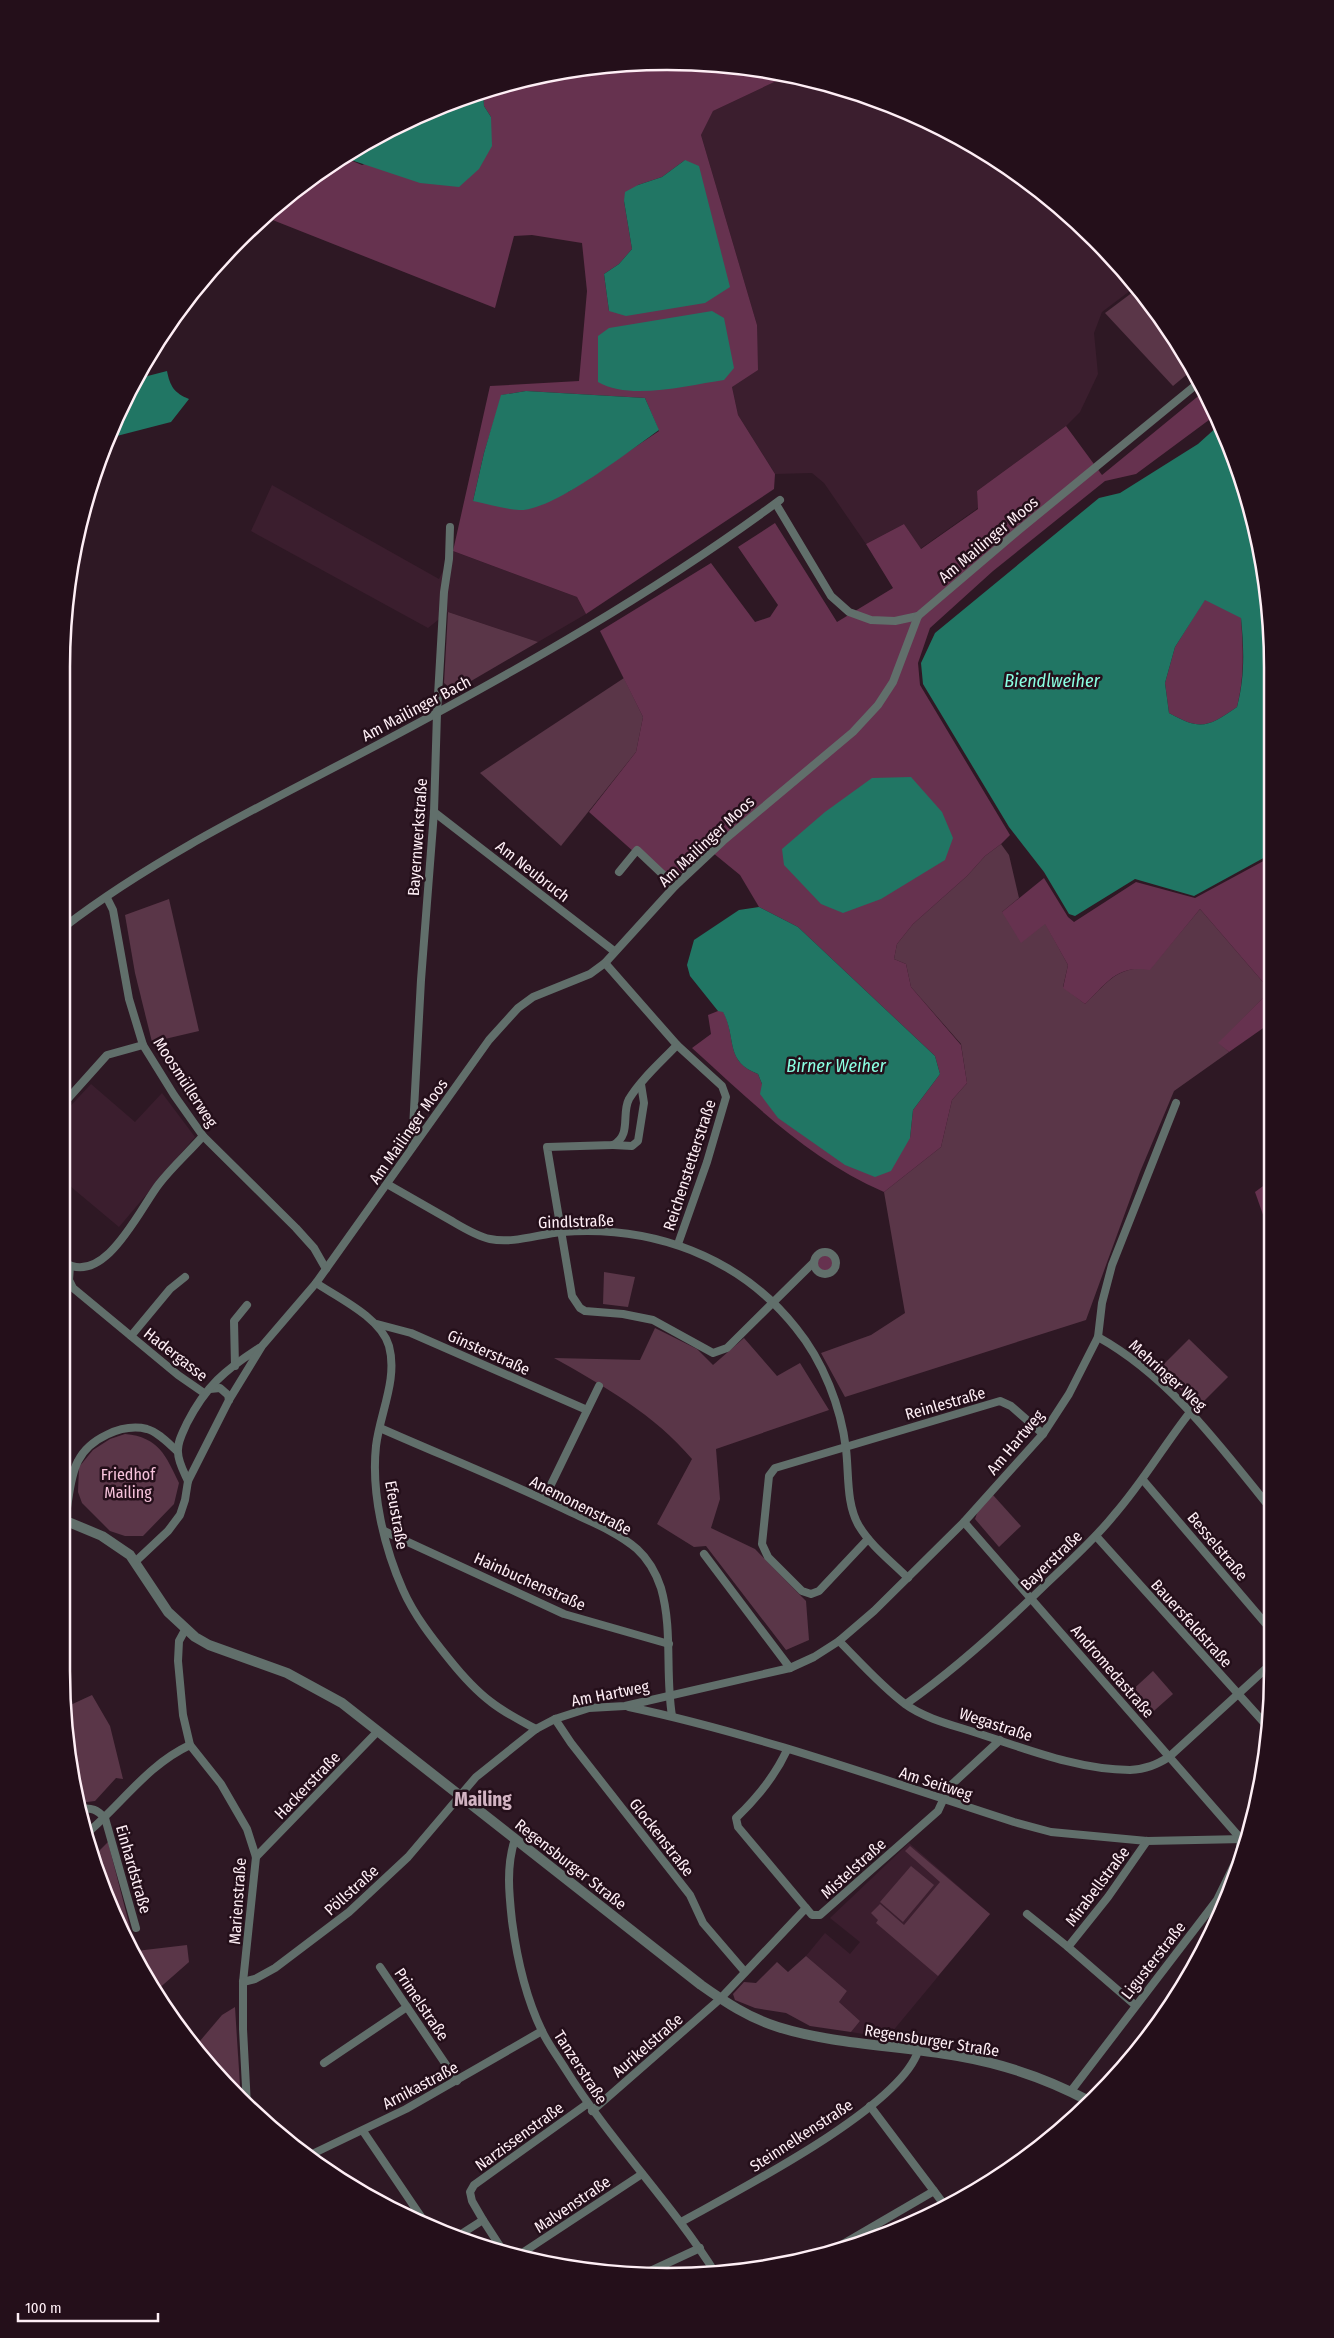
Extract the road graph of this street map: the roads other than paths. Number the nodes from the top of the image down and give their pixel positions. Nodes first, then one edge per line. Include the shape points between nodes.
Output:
1 (1193, 387) edge
2 (450, 527) dead end
3 (918, 616) junction
4 (437, 713) junction
5 (434, 812) junction
6 (619, 872) dead end
7 (675, 886) junction
8 (107, 898) junction
9 (70, 923) edge
10 (614, 951) junction
11 (605, 963) junction
12 (677, 1045) junction
13 (143, 1046) junction
14 (642, 1084) junction
15 (70, 1096) edge
16 (1176, 1103) dead end
17 (203, 1136) junction
18 (613, 1145) junction
19 (412, 1148) junction
20 (387, 1184) junction
21 (561, 1232) junction
22 (678, 1244) junction
23 (814, 1262) dead end
24 (70, 1265) edge
25 (326, 1269) junction
26 (185, 1277) dead end
27 (70, 1282) edge
28 (316, 1283) junction
29 (772, 1302) junction
30 (247, 1305) dead end
31 (377, 1324) junction
32 (131, 1336) junction
33 (1098, 1337) junction
34 (262, 1346) junction
35 (235, 1366) junction
36 (599, 1386) dead end
37 (204, 1393) junction
38 (229, 1400) junction
39 (588, 1410) junction
40 (1190, 1410) junction
41 (380, 1428) junction
42 (1043, 1434) junction
43 (846, 1447) junction
44 (178, 1452) junction
45 (1143, 1480) junction
46 (188, 1481) junction
47 (70, 1495) edge
48 (544, 1499) junction
49 (1264, 1500) edge
50 (964, 1522) junction
51 (70, 1523) edge
52 (384, 1531) junction
53 (1096, 1536) junction
54 (868, 1539) junction
55 (704, 1554) dead end
56 (135, 1562) junction
57 (908, 1578) junction
58 (1032, 1598) junction
59 (1264, 1622) edge
60 (186, 1630) junction
61 (839, 1641) junction
62 (669, 1644) junction
63 (790, 1668) junction
64 (1264, 1670) edge
65 (1237, 1693) junction
66 (669, 1696) junction
67 (906, 1704) junction
68 (625, 1706) junction
69 (672, 1716) junction
70 (556, 1719) junction
71 (1262, 1721) edge
72 (536, 1729) junction
73 (377, 1732) junction
74 (1000, 1740) junction
75 (190, 1745) junction
76 (787, 1750) junction
77 (1169, 1757) junction
78 (461, 1797) junction
79 (943, 1799) junction
80 (86, 1808) edge
81 (105, 1818) junction
82 (91, 1830) edge
83 (1241, 1836) edge
84 (515, 1839) junction
85 (1240, 1839) edge
86 (1147, 1841) junction
87 (256, 1857) junction
88 (806, 1908) junction
89 (1214, 1909) edge
90 (1027, 1914) dead end
91 (136, 1928) dead end
92 (1068, 1947) junction
93 (380, 1967) dead end
94 (745, 1972) junction
95 (243, 1982) junction
96 (720, 1999) junction
97 (1135, 2005) junction
98 (407, 2007) junction
99 (542, 2032) junction
100 (918, 2051) junction
101 (324, 2063) dead end
102 (457, 2081) junction
103 (1070, 2091) junction
104 (246, 2094) edge
105 (1084, 2098) edge
106 (587, 2104) junction
107 (870, 2106) junction
108 (592, 2111) junction
109 (363, 2131) junction
110 (315, 2153) edge
111 (642, 2174) junction
112 (934, 2192) junction
113 (941, 2201) edge
114 (419, 2214) edge
115 (483, 2220) junction
116 (682, 2222) junction
117 (464, 2232) edge
118 (855, 2237) edge
119 (498, 2244) edge
120 (700, 2248) junction
121 (525, 2251) edge
122 (711, 2266) edge
123 (659, 2268) edge

1 - 3 street, Am Mailinger Moos
2 - 4 street, Bayernwerkstraße
3 - 4 street, Am Mailinger Bach via 896,621 871,620 849,612 831,596 778,502 608,617
3 - 7 street, Am Mailinger Moos via 893,682 878,705 853,732 723,841
4 - 5 street, Bayernwerkstraße
4 - 8 street, Am Mailinger Bach via 213,832
5 - 10 street, Am Neubruch
5 - 19 street, Bayernwerkstraße
6 - 7 street via 637,850
7 - 10 street, Am Mailinger Moos
8 - 9 street, Am Mailinger Bach
8 - 13 street, Moosmüllerweg via 116,923 129,999
10 - 11 street, Am Mailinger Moos
11 - 12 street, Reichenstetterstraße
11 - 19 street, Am Mailinger Moos via 578,980 533,997 518,1008 489,1040
12 - 14 street
12 - 22 street, Reichenstetterstraße via 722,1086 726,1097
13 - 15 street via 107,1055
13 - 17 street, Moosmüllerweg
14 - 18 street via 628,1100 624,1135
14 - 18 street via 644,1102 638,1141 632,1146
16 - 33 street, Am Hartweg via 1112,1265 1102,1303
17 - 24 street via 160,1184 103,1259 93,1266 81,1268
17 - 25 street, Moosmüllerweg via 296,1228 314,1248
18 - 21 street via 546,1147
19 - 20 street, Am Mailinger Moos
20 - 21 street, Gindlstraße via 471,1232 490,1239 508,1240
20 - 25 street, Am Mailinger Moos
21 - 22 street, Gindlstraße via 602,1231
21 - 29 street via 572,1296 580,1308 654,1320 713,1353 727,1348
22 - 29 street, Gindlstraße via 726,1266
23 - 29 street
25 - 28 street, Am Mailinger Moos
26 - 32 street, Hadergasse via 170,1289
27 - 32 street, Hadergasse
28 - 31 street, Efeustraße
28 - 34 street, Am Mailinger Moos
29 - 43 street, Gindlstraße via 797,1328 816,1356 839,1412
30 - 35 street via 234,1321
31 - 39 street, Ginsterstraße via 411,1333
31 - 41 street, Efeustraße via 389,1345 391,1369
32 - 37 street, Hadergasse
33 - 40 street, Mehringer Weg via 1120,1349
33 - 42 street, Am Hartweg via 1069,1394
34 - 35 street, Am Mailinger Moos
34 - 38 street, Am Mailinger Moos
35 - 37 street, Am Mailinger Moos
36 - 39 street
37 - 38 street via 220,1388
37 - 44 street, Am Mailinger Moos via 181,1434
38 - 46 street, Am Mailinger Moos
39 - 48 street
40 - 45 street, Bayerstraße
40 - 49 street, Mehringer Weg
41 - 48 street, Anemonenstraße
41 - 52 street, Efeustraße via 375,1465
42 - 43 street, Reinlestraße via 1011,1406 1000,1402
42 - 50 street, Am Hartweg
43 - 54 street, Gindlstraße via 851,1506 858,1526
43 - 54 street via 775,1468 769,1476 762,1544 768,1557 802,1591 811,1594 819,1591
44 - 46 street, Am Mailinger Moos
44 - 47 street via 148,1429 118,1431 95,1442 77,1462
45 - 53 street, Bayerstraße
45 - 59 street, Besselstraße
46 - 56 street, Am Mailinger Moos via 180,1515
48 - 62 street, Anemonenstraße via 618,1535 650,1564 660,1587
50 - 57 street, Am Hartweg
50 - 58 street, Andromedastraße
51 - 56 street, Regensburger Straße via 113,1542
52 - 62 street, Hainbuchenstraße via 564,1614
52 - 72 street, Efeustraße via 403,1591 423,1625 463,1676 489,1701
53 - 58 street, Bayerstraße
53 - 65 street, Bauersfeldstraße
54 - 57 street, Gindlstraße
55 - 63 street
56 - 60 street, Regensburger Straße via 168,1612
57 - 61 street, Am Hartweg
58 - 67 street, Bayerstraße via 956,1668
58 - 77 street, Andromedastraße
60 - 73 street, Regensburger Straße via 209,1645 287,1673 322,1691
60 - 75 street, Marienstraße via 179,1641 178,1661
61 - 63 street, Am Hartweg
61 - 67 street, Wegastraße
62 - 66 street, Anemonenstraße
63 - 66 street, Am Hartweg
64 - 65 street, Wegastraße
65 - 71 street, Bauersfeldstraße
65 - 77 street, Wegastraße
66 - 68 street, Am Hartweg
66 - 69 street, Anemonenstraße
67 - 74 street, Wegastraße via 939,1721
68 - 69 street, Am Seitweg
68 - 70 street, Am Hartweg via 590,1708
69 - 76 street, Am Seitweg
70 - 72 street, Am Hartweg
70 - 94 street, Glockenstraße via 571,1743 690,1895 703,1923
72 - 78 street, Am Hartweg via 476,1777
73 - 78 street, Regensburger Straße
73 - 87 street, Hackerstraße
74 - 77 street, Wegastraße via 1053,1757 1103,1768 1130,1770 1152,1767
74 - 79 street, Mistelstraße via 949,1787
75 - 81 street via 156,1765
75 - 87 street, Marienstraße via 221,1784 247,1829
76 - 79 street, Am Seitweg
76 - 88 street via 755,1800 736,1818 738,1827
77 - 83 street, Andromedastraße
78 - 84 street, Regensburger Straße
78 - 95 street, Pöllstraße via 408,1857 349,1912 275,1968
79 - 86 street, Am Seitweg via 1051,1832
79 - 88 street, Mistelstraße via 938,1811 820,1916 812,1915
80 - 81 street via 97,1810
81 - 82 street
81 - 91 street, Einhardstraße
84 - 96 street, Regensburger Straße
84 - 99 street, Tanzerstraße via 509,1855 509,1897 517,1957
85 - 86 street, Am Seitweg
86 - 92 street, Mirabellstraße
87 - 95 street, Marienstraße
88 - 94 street, Mistelstraße
89 - 97 street, Ligusterstraße
90 - 92 street, Mirabellstraße
92 - 97 street, Mirabellstraße
93 - 98 street, Primelstraße
94 - 96 street, Mistelstraße
95 - 104 street, Marienstraße
96 - 100 street, Regensburger Straße via 762,2020 804,2034
96 - 108 street, Aurikelstraße
97 - 103 street, Ligusterstraße
98 - 101 street
98 - 102 street, Primelstraße
99 - 102 street, Arnikastraße
99 - 106 street, Tanzerstraße
100 - 103 street, Regensburger Straße via 1002,2066
100 - 107 street, Steinnelkenstraße via 910,2068
102 - 109 street, Arnikastraße
103 - 105 street, Regensburger Straße
106 - 108 street, Tanzerstraße
106 - 115 street, Narzissenstraße via 474,2185 470,2192 472,2201
107 - 112 street
107 - 116 street, Steinnelkenstraße via 823,2140
108 - 111 street, Tanzerstraße
109 - 110 street, Arnikastraße
109 - 114 street
111 - 116 street, Tanzerstraße
111 - 121 street, Malvenstraße
112 - 113 street
112 - 118 street
115 - 117 street
115 - 119 street, Narzissenstraße
116 - 120 street, Tanzerstraße
120 - 122 street, Tanzerstraße
120 - 123 street

